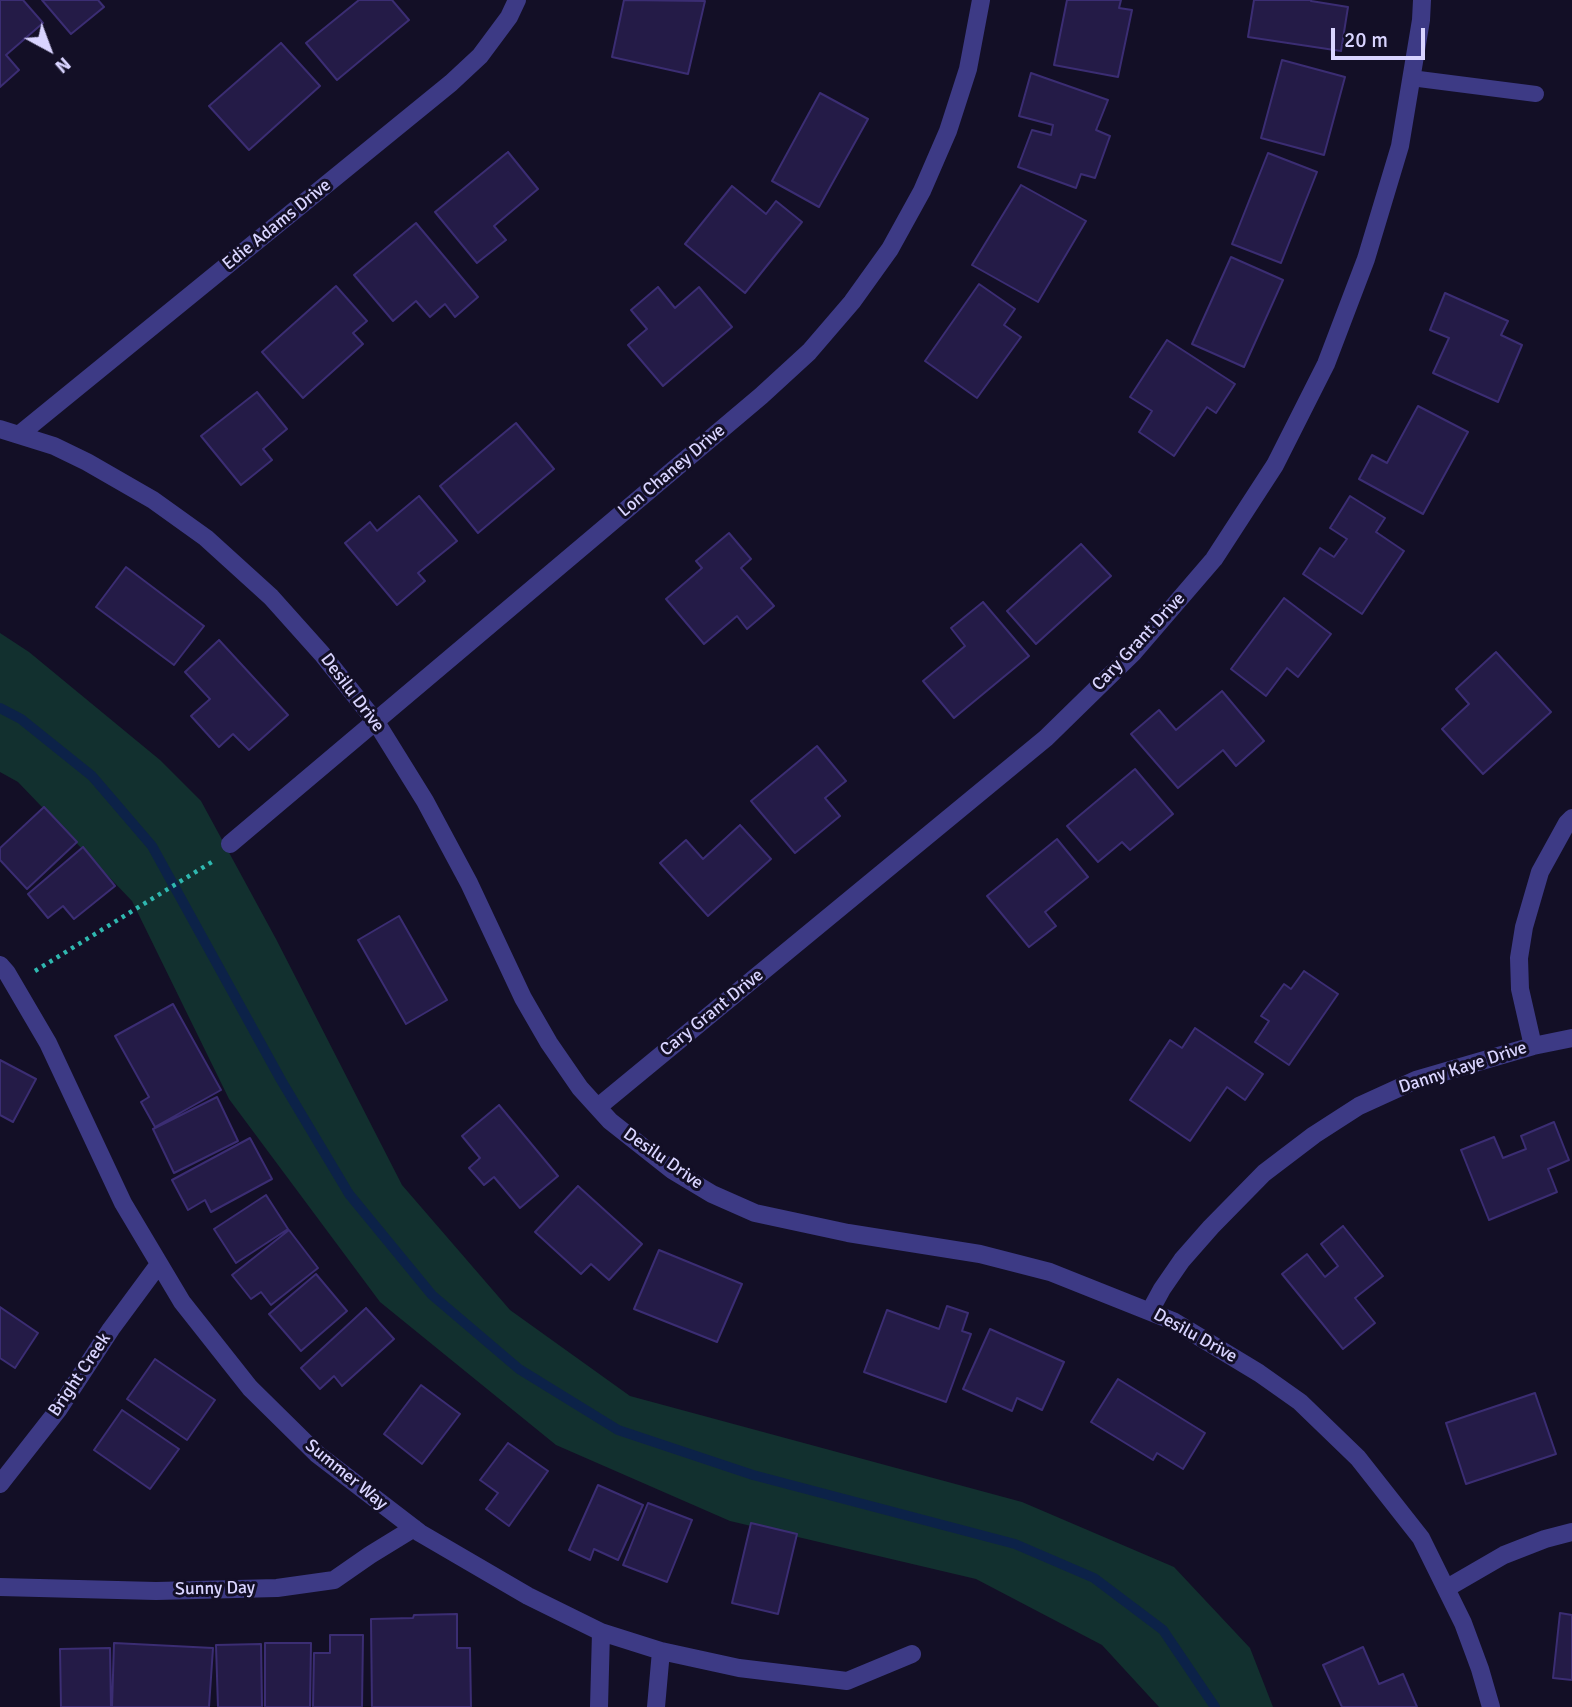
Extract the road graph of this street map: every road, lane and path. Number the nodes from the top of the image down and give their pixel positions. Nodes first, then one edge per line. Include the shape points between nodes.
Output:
1 (517, 0) edge
2 (981, 0) edge
3 (1422, 0) edge
4 (1411, 78) junction
5 (1536, 94) dead end
6 (0, 429) edge
7 (20, 434) junction
8 (376, 722) junction
9 (1572, 818) edge
10 (230, 844) dead end
11 (217, 859) dead end
12 (0, 965) edge
13 (14, 984) junction
14 (1572, 1038) edge
15 (1533, 1046) junction
16 (598, 1107) junction
17 (159, 1264) junction
18 (1150, 1311) junction
19 (0, 1484) edge
20 (414, 1528) junction
21 (1572, 1532) edge
22 (0, 1587) edge
23 (1447, 1588) junction
24 (601, 1632) junction
25 (661, 1651) junction
26 (912, 1654) dead end
27 (599, 1707) edge
28 (656, 1707) edge
29 (1491, 1707) edge

1 - 7 street, Edie Adams Drive via 480,56 451,83
2 - 8 street, Lon Chaney Drive via 968,69 948,131 890,249 852,302 809,352 761,396
3 - 4 street, Cary Grant Drive
4 - 5 lane
4 - 16 street, Cary Grant Drive via 1400,146 1370,247 1326,364 1275,464 1214,559 1134,652 1046,738
6 - 7 street, Desilu Drive
7 - 8 street, Desilu Drive via 87,462 206,538 271,597
8 - 10 street, Lon Chaney Drive
8 - 16 street, Desilu Drive via 469,883 523,998 549,1043
9 - 15 street via 1541,873 1524,927 1520,989
11 - 13 path
12 - 13 street, Summer Way
13 - 17 street, Summer Way via 48,1043 123,1203
14 - 15 street, Danny Kaye Drive
15 - 18 street, Danny Kaye Drive via 1416,1080 1359,1106 1314,1135 1264,1172 1211,1227 1182,1260
16 - 18 street, Desilu Drive via 672,1170 755,1213 980,1254 1050,1272
17 - 19 street, Bright Creek via 58,1410
17 - 20 street, Summer Way via 181,1302 250,1388 317,1454
18 - 23 street, Desilu Drive via 1259,1373 1300,1402 1358,1458 1420,1538
20 - 22 street, Sunny Day via 334,1580 277,1588 170,1591
20 - 24 street, Summer Way via 528,1597
21 - 23 street via 1504,1555
23 - 29 street, Desilu Drive
24 - 25 street, Summer Way
24 - 27 street
25 - 26 street, Summer Way via 739,1668 847,1681
25 - 28 street

